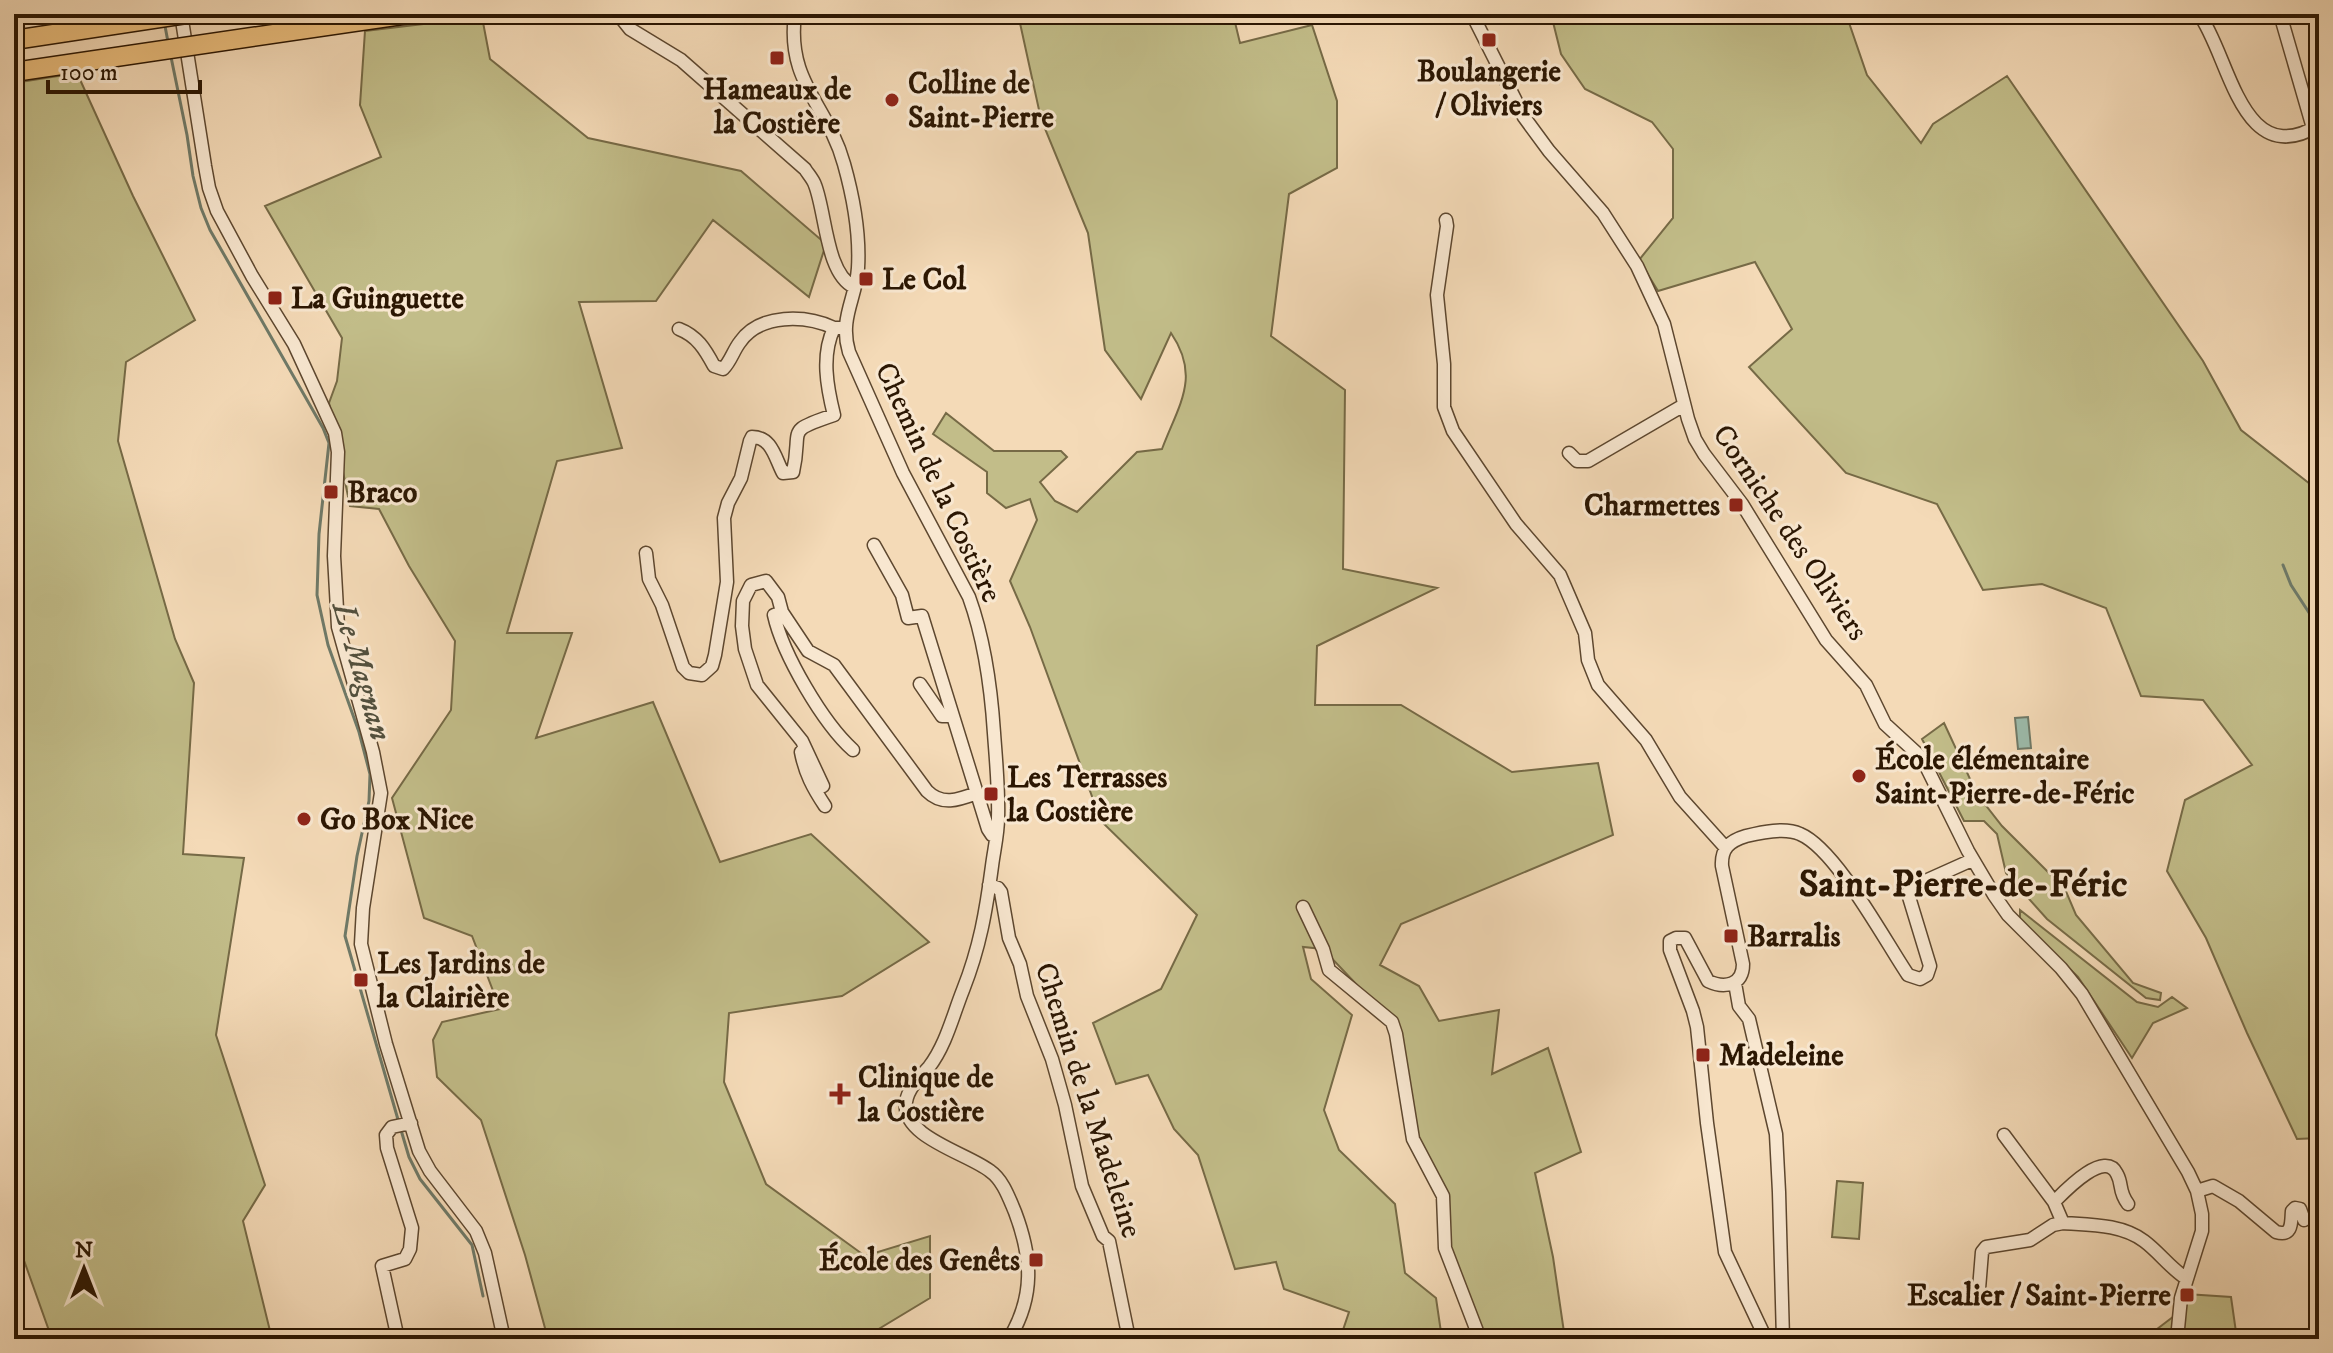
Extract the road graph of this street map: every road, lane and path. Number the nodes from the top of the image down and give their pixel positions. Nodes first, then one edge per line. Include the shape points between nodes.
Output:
1 (184, 14) edge
2 (409, 14) edge
3 (795, 14) edge
4 (1472, 14) edge
5 (2199, 14) edge
6 (2280, 14) edge
7 (622, 19) dead end
8 (14, 40) edge
9 (14, 72) edge
10 (2316, 127) edge
11 (1446, 220) dead end
12 (854, 287) junction
13 (839, 328) junction
14 (679, 329) dead end
15 (1684, 405) junction
16 (1569, 453) dead end
17 (874, 545) dead end
18 (646, 553) dead end
19 (782, 612) junction
20 (920, 684) dead end
21 (952, 716) junction
22 (802, 741) junction
23 (853, 750) dead end
24 (823, 786) dead end
25 (977, 793) junction
26 (825, 806) dead end
27 (996, 837) junction
28 (1725, 847) junction
29 (1972, 860) junction
30 (989, 885) junction
31 (1303, 907) dead end
32 (1735, 983) junction
33 (402, 1125) junction
34 (2004, 1135) dead end
35 (2197, 1191) junction
36 (2054, 1202) junction
37 (2128, 1204) dead end
38 (2304, 1220) dead end
39 (2063, 1223) junction
40 (2187, 1279) junction
41 (1979, 1289) dead end
42 (398, 1339) edge
43 (504, 1339) edge
44 (1009, 1339) edge
45 (1129, 1339) edge
46 (1480, 1339) edge
47 (1766, 1339) edge
48 (1783, 1339) edge
49 (2177, 1339) edge

1 - 8 highway, bridge
1 - 33 street via 205,166 217,211 294,344 335,433 338,627 381,793 361,944
2 - 9 highway, bridge
3 - 12 street, Chemin de la Costière via 798,68 834,137 854,210
4 - 15 street, Corniche des Oliviers via 1524,117 1603,213 1637,266 1664,324
5 - 10 street via 2252,120 2278,136
6 - 10 street
7 - 12 street via 681,60 805,169 814,184 836,268
11 - 28 street via 1437,295 1444,407 1453,431 1516,524 1560,575 1587,639 1598,685 1646,740 1680,797
12 - 13 street, Chemin de la Costière
13 - 14 street via 796,318 753,328 723,369 714,366 704,346
13 - 18 street via 828,343 826,368 834,415 799,430 793,472 783,473 765,440 750,441 724,518 727,582 715,655 702,675 683,667 649,579
13 - 27 street, Chemin de la Costière via 903,473 975,612 991,690
15 - 16 street via 1588,461 1577,461
15 - 29 street, Corniche des Oliviers via 1704,454 1742,504 1826,640 1866,685 1885,724 1925,763
17 - 21 street via 902,595 908,618 922,616
19 - 22 street via 766,581 751,585 743,601 745,649 757,685
19 - 23 street via 774,615 777,627 801,678
19 - 25 street via 808,651 834,665 933,798 949,801
20 - 21 street via 942,716
21 - 25 street
22 - 24 street
22 - 26 street via 804,769
25 - 27 street
27 - 30 street, Chemin de la Costière
28 - 29 street via 1746,836 1778,831 1812,841 1856,893 1908,975 1917,979 1927,975 1930,966 1910,890
28 - 32 street via 1722,866 1743,969
29 - 35 street, Corniche des Oliviers via 2008,915 2082,994
30 - 44 street, Chemin de la Costière via 981,941 968,979 943,1042 906,1105 915,1128 991,1171 1011,1202 1029,1271 1021,1315
30 - 45 street, Chemin de la Madeleine via 1001,892 1009,938 1065,1105 1082,1186 1109,1241
31 - 46 street via 1329,970 1392,1022 1413,1139 1443,1196 1445,1248
32 - 47 street via 1708,981 1685,938 1670,941 1697,1027 1725,1252
32 - 48 street via 1739,1006 1749,1019 1776,1134
33 - 42 street via 386,1135 412,1228 410,1249 405,1259 382,1266
33 - 43 street via 476,1231
34 - 36 street
35 - 38 street via 2213,1186 2276,1232 2293,1225 2295,1208
35 - 40 street via 2202,1231
36 - 37 street via 2078,1177 2104,1167 2118,1175
36 - 39 street
39 - 40 street via 2112,1227 2143,1240
39 - 41 street via 2030,1240 1986,1247
40 - 49 street

